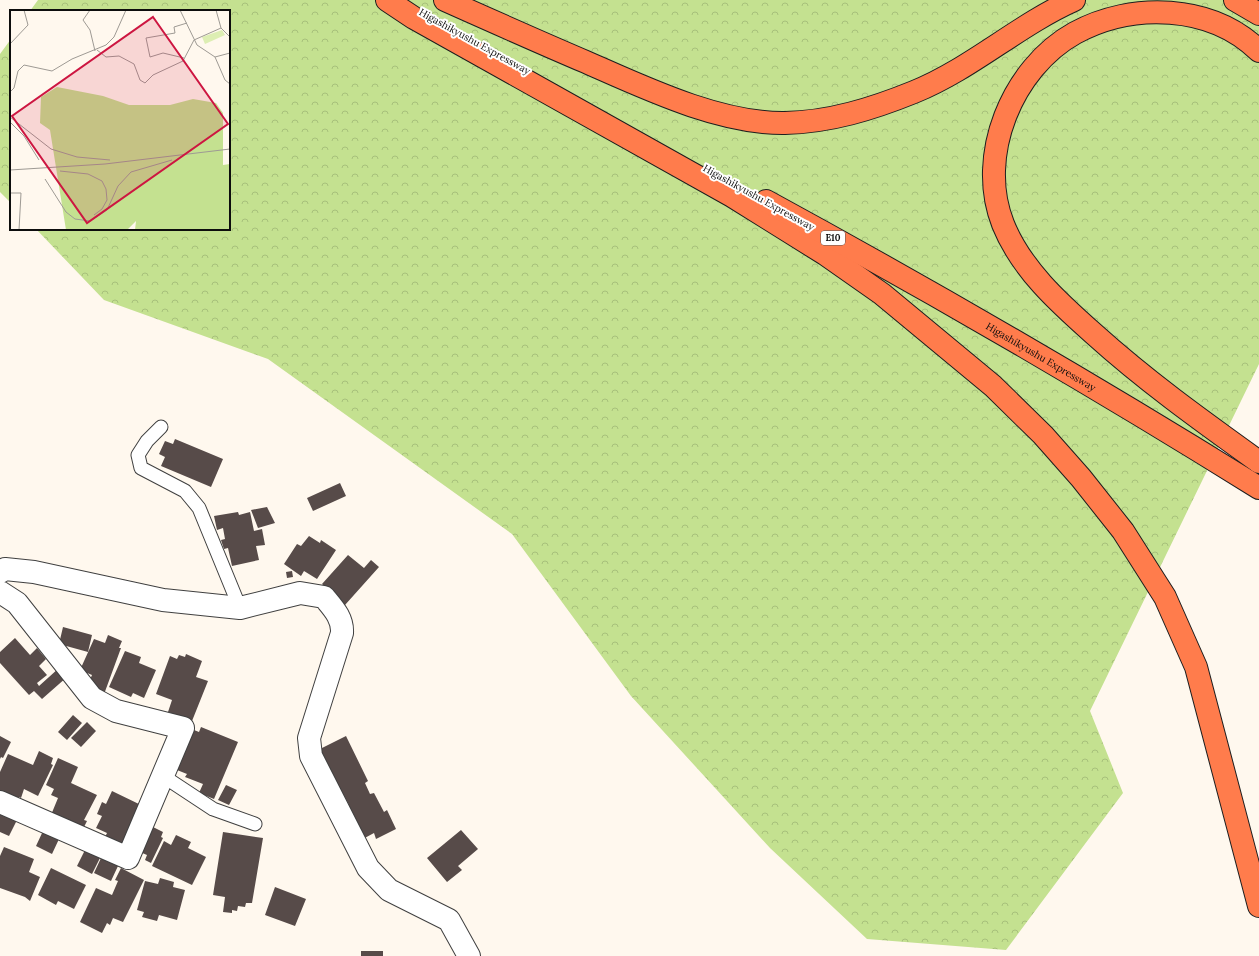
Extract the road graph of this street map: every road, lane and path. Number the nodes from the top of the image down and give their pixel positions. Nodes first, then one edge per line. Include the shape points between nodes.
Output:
1 (387, 0) edge
2 (400, 0) edge
3 (445, 0) edge
4 (1074, 0) edge
5 (1235, 0) edge
6 (1259, 14) edge
7 (1259, 51) edge
8 (162, 427) dead end
9 (1259, 462) edge
10 (1259, 488) edge
11 (0, 572) edge
12 (0, 592) edge
13 (240, 608) junction
14 (163, 776) junction
15 (0, 802) edge
16 (255, 824) dead end
17 (1259, 906) edge
18 (469, 956) edge

1 - 17 highway via 414,18 732,196 825,254 882,294 976,372 1042,434 1123,530 1165,597 1196,667
2 - 10 highway, Higashikyushu Expressway / E10 via 904,277 1138,413
3 - 4 highway via 685,103 737,118 784,123 828,120 871,108 916,91 962,66 1054,9
5 - 6 highway
7 - 9 highway via 1250,42 1215,22 1182,13 1145,12 1108,19 1074,34 1046,56 1026,80 1003,119 995,155 995,189 1003,224 1022,258 1046,290 1122,359
8 - 13 lane via 147,441 138,455 141,468 185,491 199,508
11 - 13 street via 5,569 34,572 162,600
12 - 14 street via 17,603 92,698 116,711 183,728
13 - 18 street via 300,593 324,597 339,617 342,633 309,738 311,756 368,868 389,890 449,920
14 - 15 street via 128,858
14 - 16 lane via 213,810

